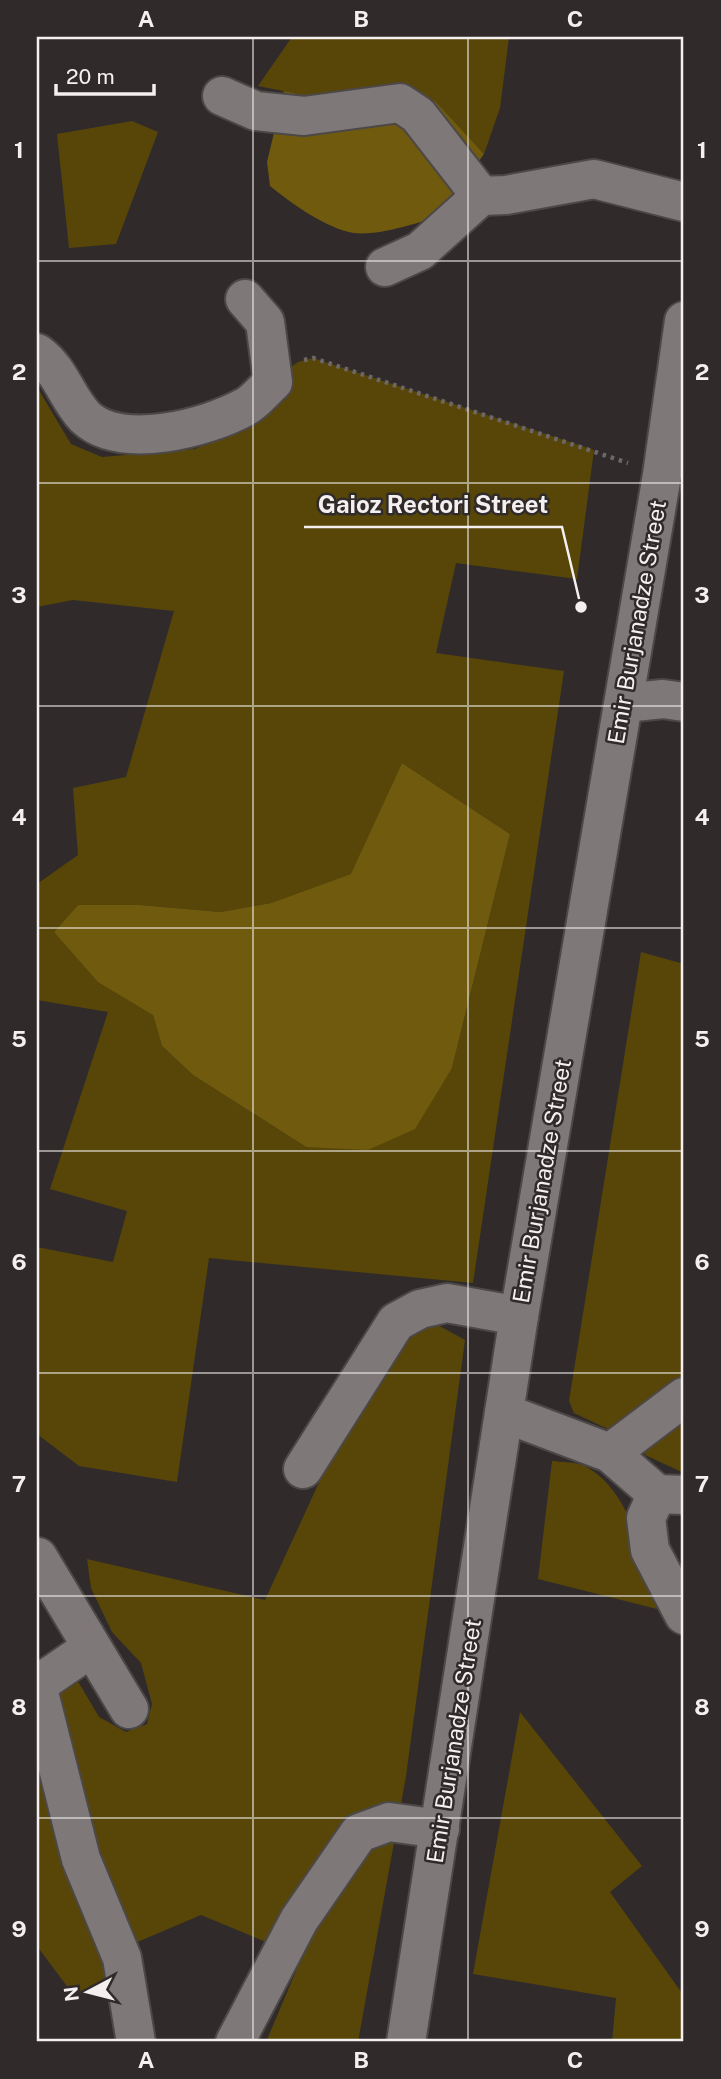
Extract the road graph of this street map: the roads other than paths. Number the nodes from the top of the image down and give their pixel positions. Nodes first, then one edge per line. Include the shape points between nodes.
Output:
1 (222, 96) dead end
2 (481, 196) junction
3 (684, 202) edge
4 (386, 267) dead end
5 (245, 299) dead end
6 (683, 344) edge
7 (37, 353) edge
8 (684, 702) edge
9 (624, 703) junction
10 (519, 1316) junction
11 (684, 1397) edge
12 (503, 1413) junction
13 (610, 1453) junction
14 (303, 1469) dead end
15 (671, 1495) edge
16 (38, 1557) edge
17 (684, 1615) edge
18 (91, 1648) junction
19 (37, 1685) edge
20 (129, 1709) dead end
21 (440, 1829) junction
22 (136, 2042) edge
23 (235, 2042) edge
24 (406, 2042) edge

1 - 2 street via 256,111 304,116 401,103 418,115
2 - 3 street via 593,179
2 - 4 street via 420,251
5 - 7 street via 265,322 272,382 247,407 188,430 125,433 98,426 84,416 52,365
6 - 9 street, Emir Burjanadze Street
8 - 9 street
9 - 10 street, Emir Burjanadze Street
10 - 12 street, Emir Burjanadze Street
10 - 14 street via 447,1303 396,1322
11 - 13 street
12 - 13 street
12 - 21 street, Emir Burjanadze Street
13 - 15 street
15 - 17 street via 646,1518 650,1550
16 - 18 street
18 - 19 street
18 - 20 street
19 - 22 street via 81,1860 122,1958
21 - 23 street via 389,1822 359,1833 299,1920
21 - 24 street, Emir Burjanadze Street

